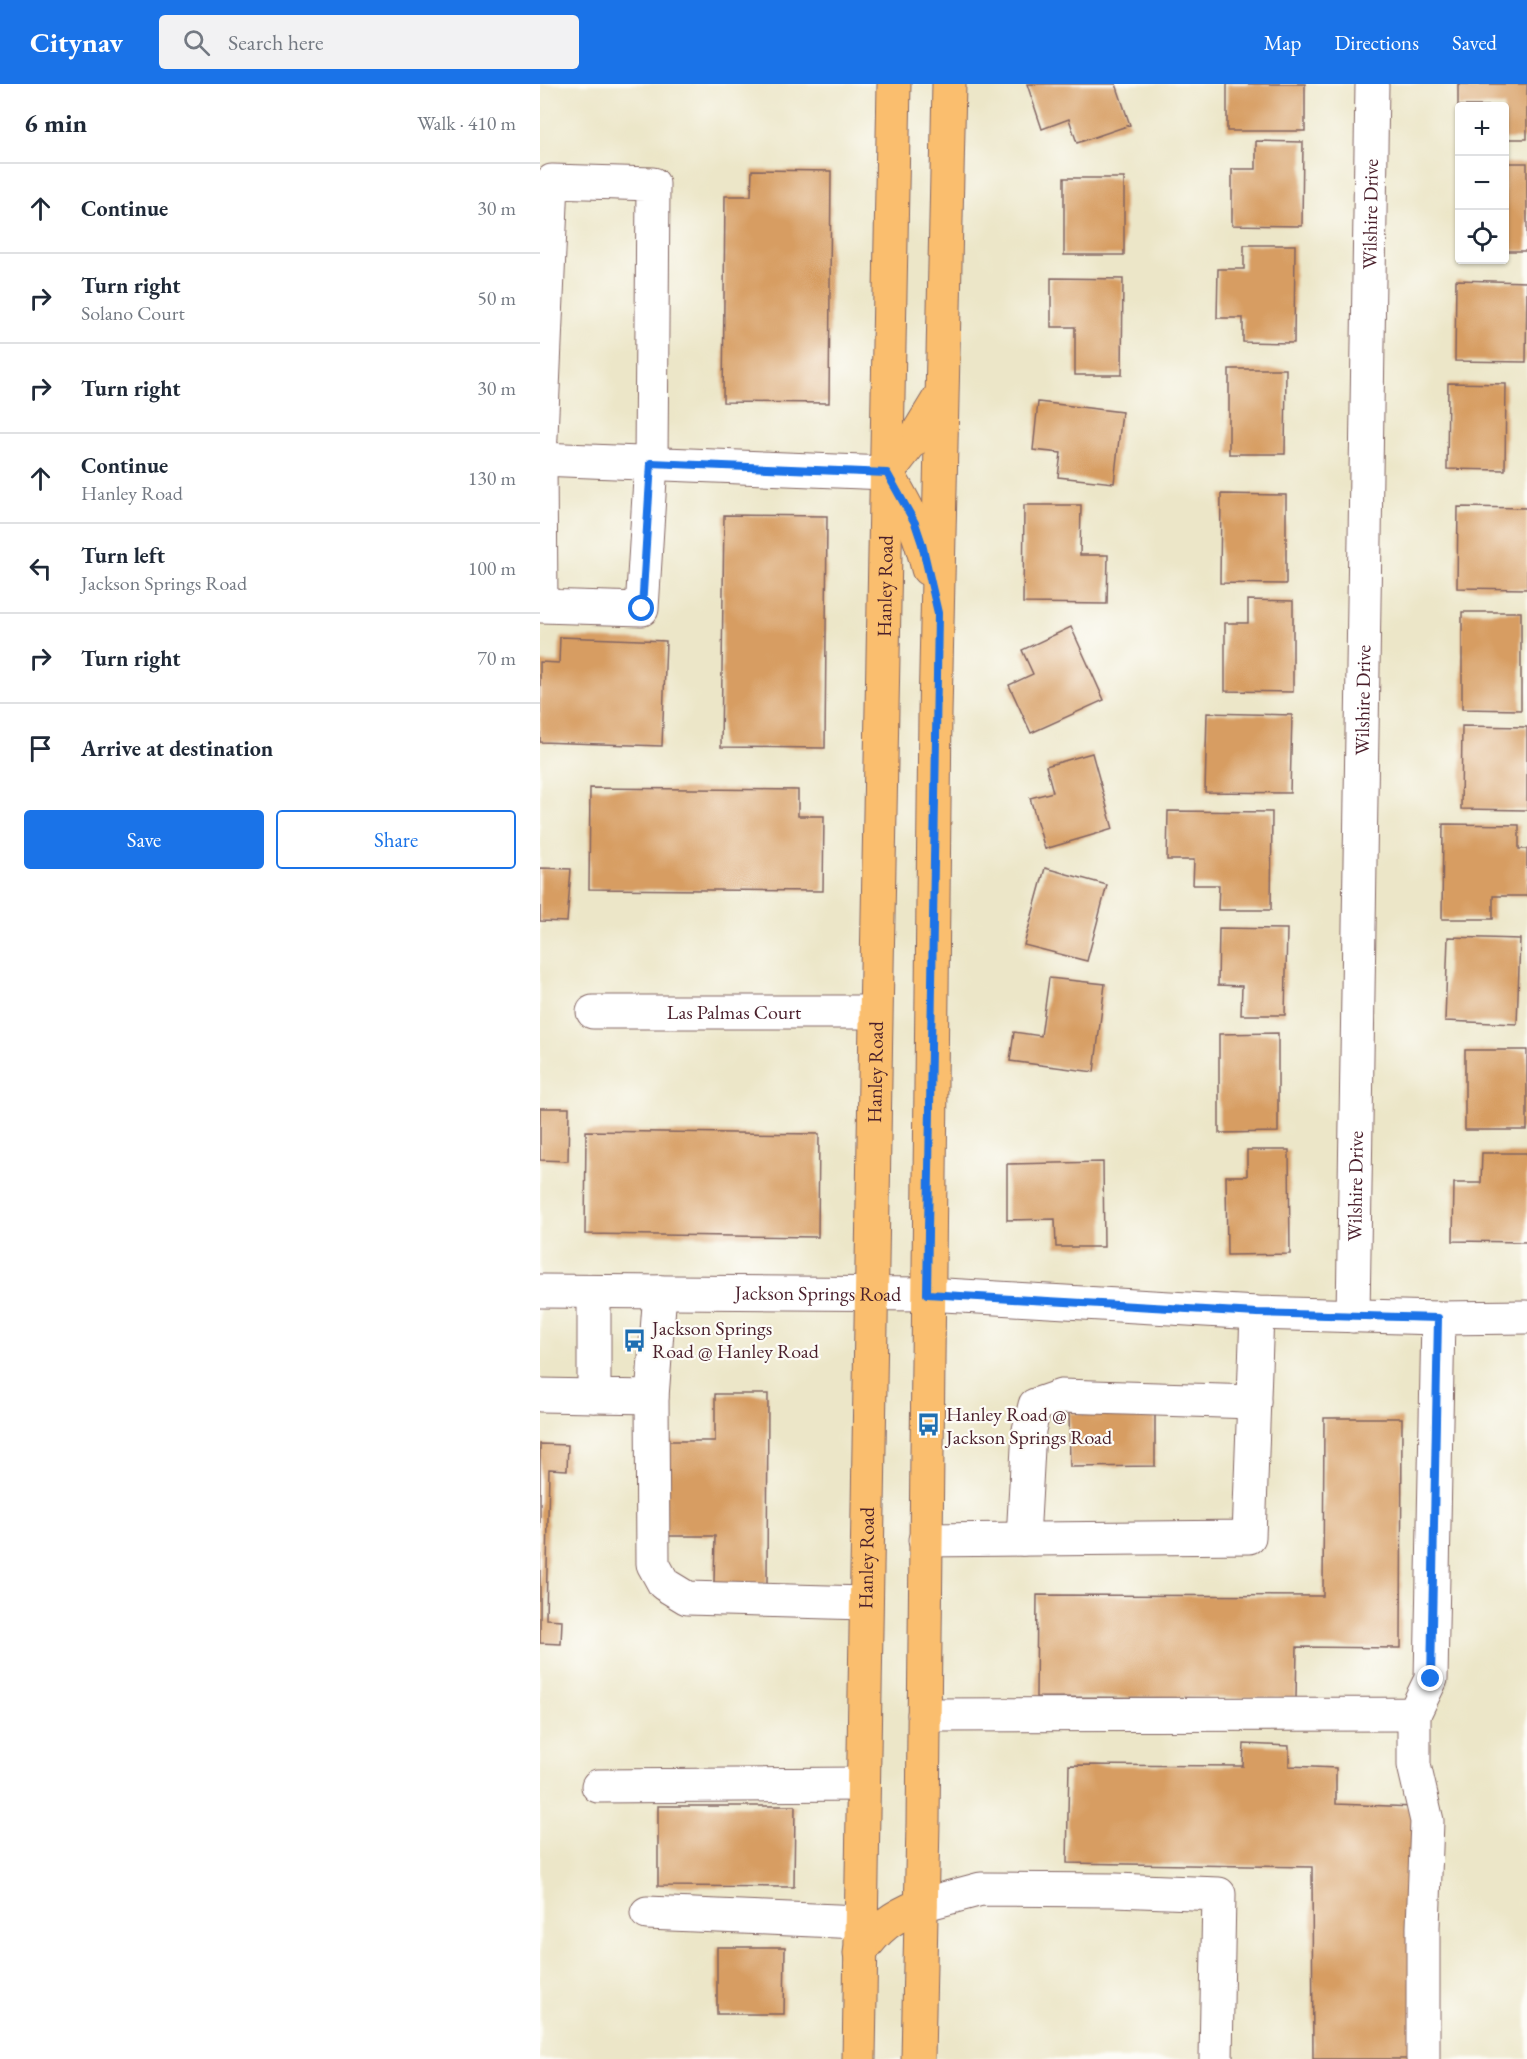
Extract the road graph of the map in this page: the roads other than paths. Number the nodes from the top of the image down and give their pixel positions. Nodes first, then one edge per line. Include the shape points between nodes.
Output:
1 (894, 84) edge
2 (949, 84) edge
3 (1372, 84) edge
4 (942, 394) junction
5 (540, 459) edge
6 (651, 463) junction
7 (887, 473) junction
8 (938, 613) junction
9 (593, 1012) dead end
10 (875, 1012) junction
11 (540, 1292) edge
12 (594, 1292) junction
13 (660, 1292) junction
14 (869, 1294) junction
15 (927, 1294) junction
16 (1257, 1313) junction
17 (1353, 1316) junction
18 (1527, 1317) edge
19 (1438, 1318) junction
20 (540, 1395) edge
21 (594, 1396) junction
22 (651, 1397) junction
23 (1254, 1402) junction
24 (1023, 1539) junction
25 (925, 1540) junction
26 (865, 1603) junction
27 (1414, 1714) junction
28 (924, 1715) junction
29 (862, 1784) junction
30 (598, 1786) dead end
31 (921, 1905) junction
32 (647, 1913) dead end
33 (860, 1937) junction
34 (859, 2059) edge
35 (918, 2059) edge
36 (1216, 2059) edge
37 (1423, 2059) edge

1 - 7 main road, Hanley Road
2 - 4 main road
3 - 17 street, Wilshire Drive
4 - 7 main road
4 - 8 main road
5 - 6 street
5 - 6 street via 541,606 642,609
5 - 6 street via 552,182 654,184
6 - 7 street
7 - 8 main road via 915,523
7 - 10 main road, Hanley Road
8 - 15 main road
9 - 10 street, Las Palmas Court
10 - 14 main road, Hanley Road
11 - 12 street, Jackson Springs Road
12 - 13 street, Jackson Springs Road
12 - 21 street
13 - 14 street, Jackson Springs Road
13 - 22 street
14 - 15 street, Jackson Springs Road
14 - 26 main road, Hanley Road
15 - 16 street, Jackson Springs Road
15 - 25 main road
16 - 17 street, Jackson Springs Road
16 - 23 street
17 - 19 street, Jackson Springs Road
18 - 19 street, Jackson Springs Road
19 - 27 street via 1431,1679
20 - 21 street
21 - 22 street
22 - 26 street via 654,1564 664,1584 687,1598
23 - 24 street via 1061,1396 1035,1405 1029,1430
23 - 24 street via 1249,1537
24 - 25 street
25 - 28 main road
26 - 29 main road, Hanley Road
27 - 28 street
27 - 37 street via 1414,1765 1427,1821
28 - 31 main road
29 - 30 street
29 - 33 main road, Hanley Road
31 - 33 main road via 899,1914 873,1935
31 - 35 main road
31 - 36 street via 981,1889 1219,1894
32 - 33 street
33 - 34 main road, Hanley Road

